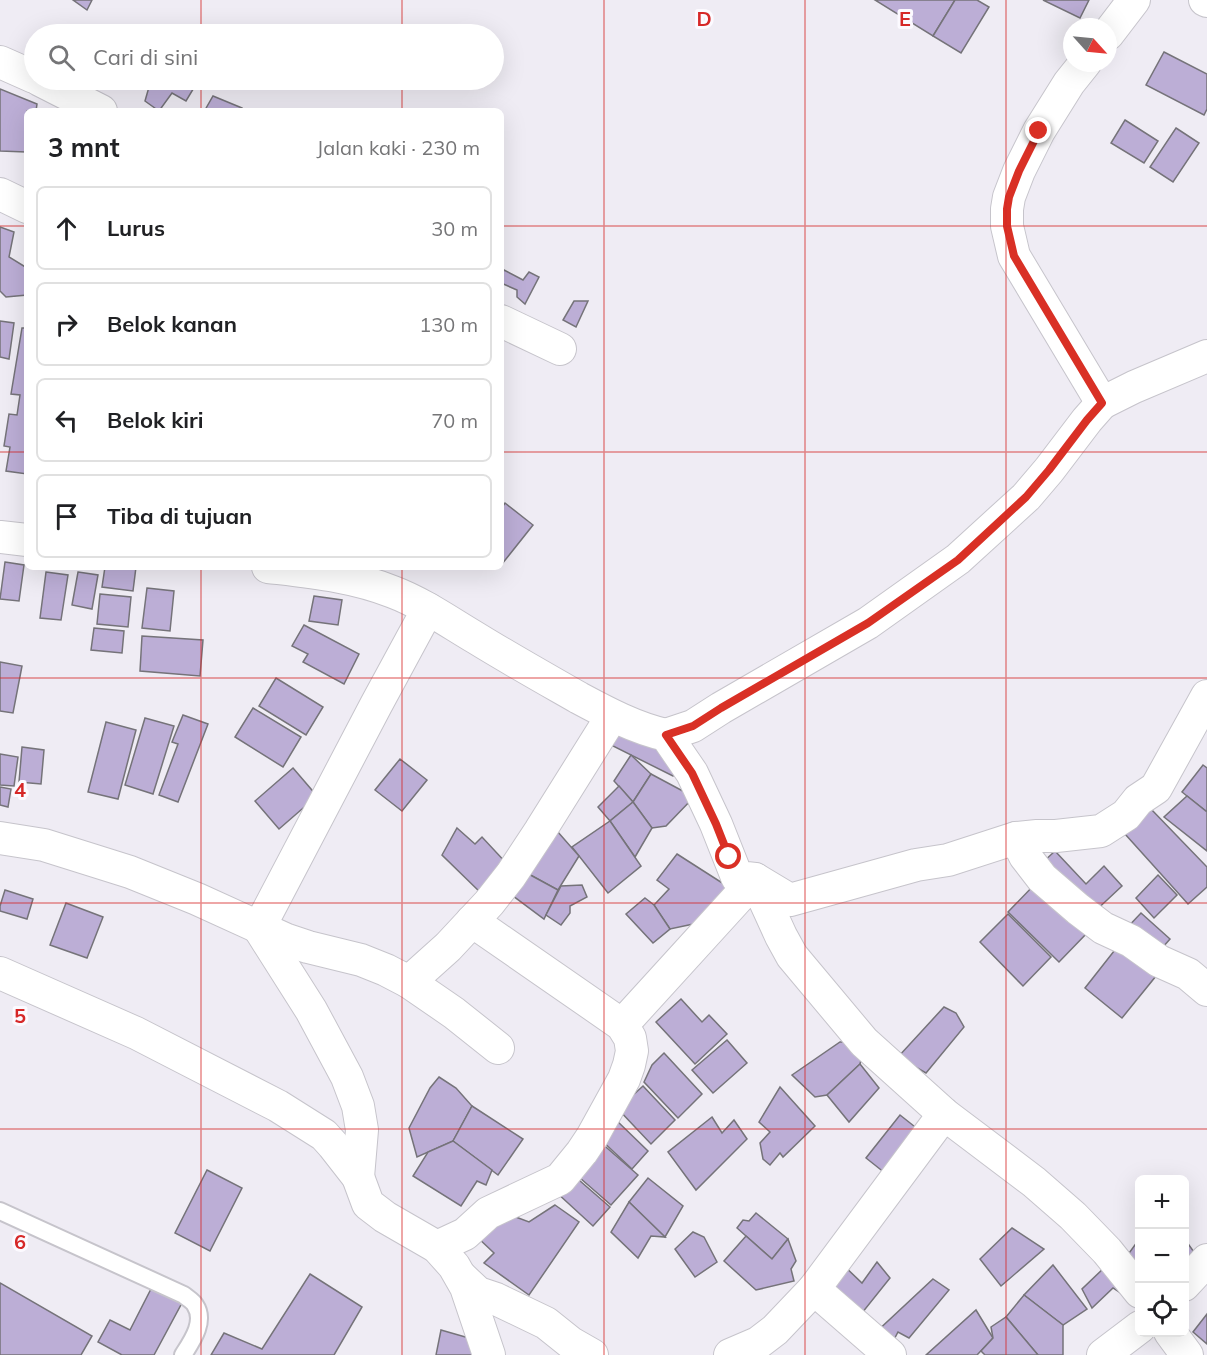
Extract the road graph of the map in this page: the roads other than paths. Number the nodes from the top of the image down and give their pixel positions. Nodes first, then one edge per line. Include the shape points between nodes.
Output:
1 (1134, 0) edge
2 (1117, 22) edge
3 (0, 62) edge
4 (1078, 72) edge
5 (24, 73) edge
6 (59, 90) edge
7 (94, 108) edge
8 (0, 194) edge
9 (24, 206) edge
10 (504, 322) edge
11 (560, 349) dead end
12 (1207, 356) edge
13 (1102, 403) junction
14 (0, 537) edge
15 (24, 540) edge
16 (296, 570) edge
17 (428, 609) junction
18 (1207, 696) edge
19 (612, 716) junction
20 (666, 735) junction
21 (0, 838) edge
22 (1016, 838) junction
23 (755, 879) junction
24 (472, 921) junction
25 (259, 928) junction
26 (0, 973) edge
27 (409, 982) junction
28 (1207, 990) edge
29 (621, 1024) junction
30 (498, 1048) dead end
31 (944, 1114) junction
32 (358, 1177) junction
33 (0, 1211) edge
34 (437, 1247) junction
35 (1207, 1260) edge
36 (461, 1277) junction
37 (1187, 1283) edge
38 (1135, 1286) edge
39 (814, 1289) junction
40 (1135, 1331) edge
41 (1174, 1337) edge
42 (183, 1355) edge
43 (489, 1355) edge
44 (592, 1355) edge
45 (730, 1355) edge
46 (890, 1355) edge
47 (1103, 1355) edge
48 (1187, 1355) edge

1 - 2 street
3 - 5 street
4 - 13 street via 1039,131 1019,171 1009,197 1007,226 1014,256
6 - 7 street
8 - 9 street
10 - 11 street
12 - 13 street
13 - 20 street via 1026,497 958,560 868,623 693,726
14 - 15 street
16 - 17 street via 368,583
17 - 19 street
17 - 25 street
18 - 22 street via 1156,788 1138,800 1126,815 1101,831
19 - 20 street
19 - 24 street via 510,875
20 - 23 street via 692,773 738,878
21 - 25 street via 44,845 130,872
22 - 23 street via 948,860 916,865 790,900
22 - 28 street via 1042,878 1094,922 1131,941 1159,962 1188,974
23 - 29 street
23 - 31 street via 792,956 864,1042
24 - 27 street
24 - 29 street
25 - 27 street via 361,960
25 - 32 street via 311,1010 347,1077 362,1130
26 - 32 street via 136,1033 278,1106 324,1135
27 - 30 street
29 - 34 street via 630,1038 632,1051 624,1078 592,1137 560,1179 488,1213 465,1234
31 - 38 street via 1073,1216
31 - 39 street
32 - 34 street via 368,1204
33 - 42 lane via 184,1295 195,1304 200,1317
34 - 36 street
35 - 37 street
36 - 43 street
36 - 44 street via 478,1293 546,1323
39 - 45 street via 775,1330 758,1343
39 - 46 street
40 - 47 street
41 - 48 street

